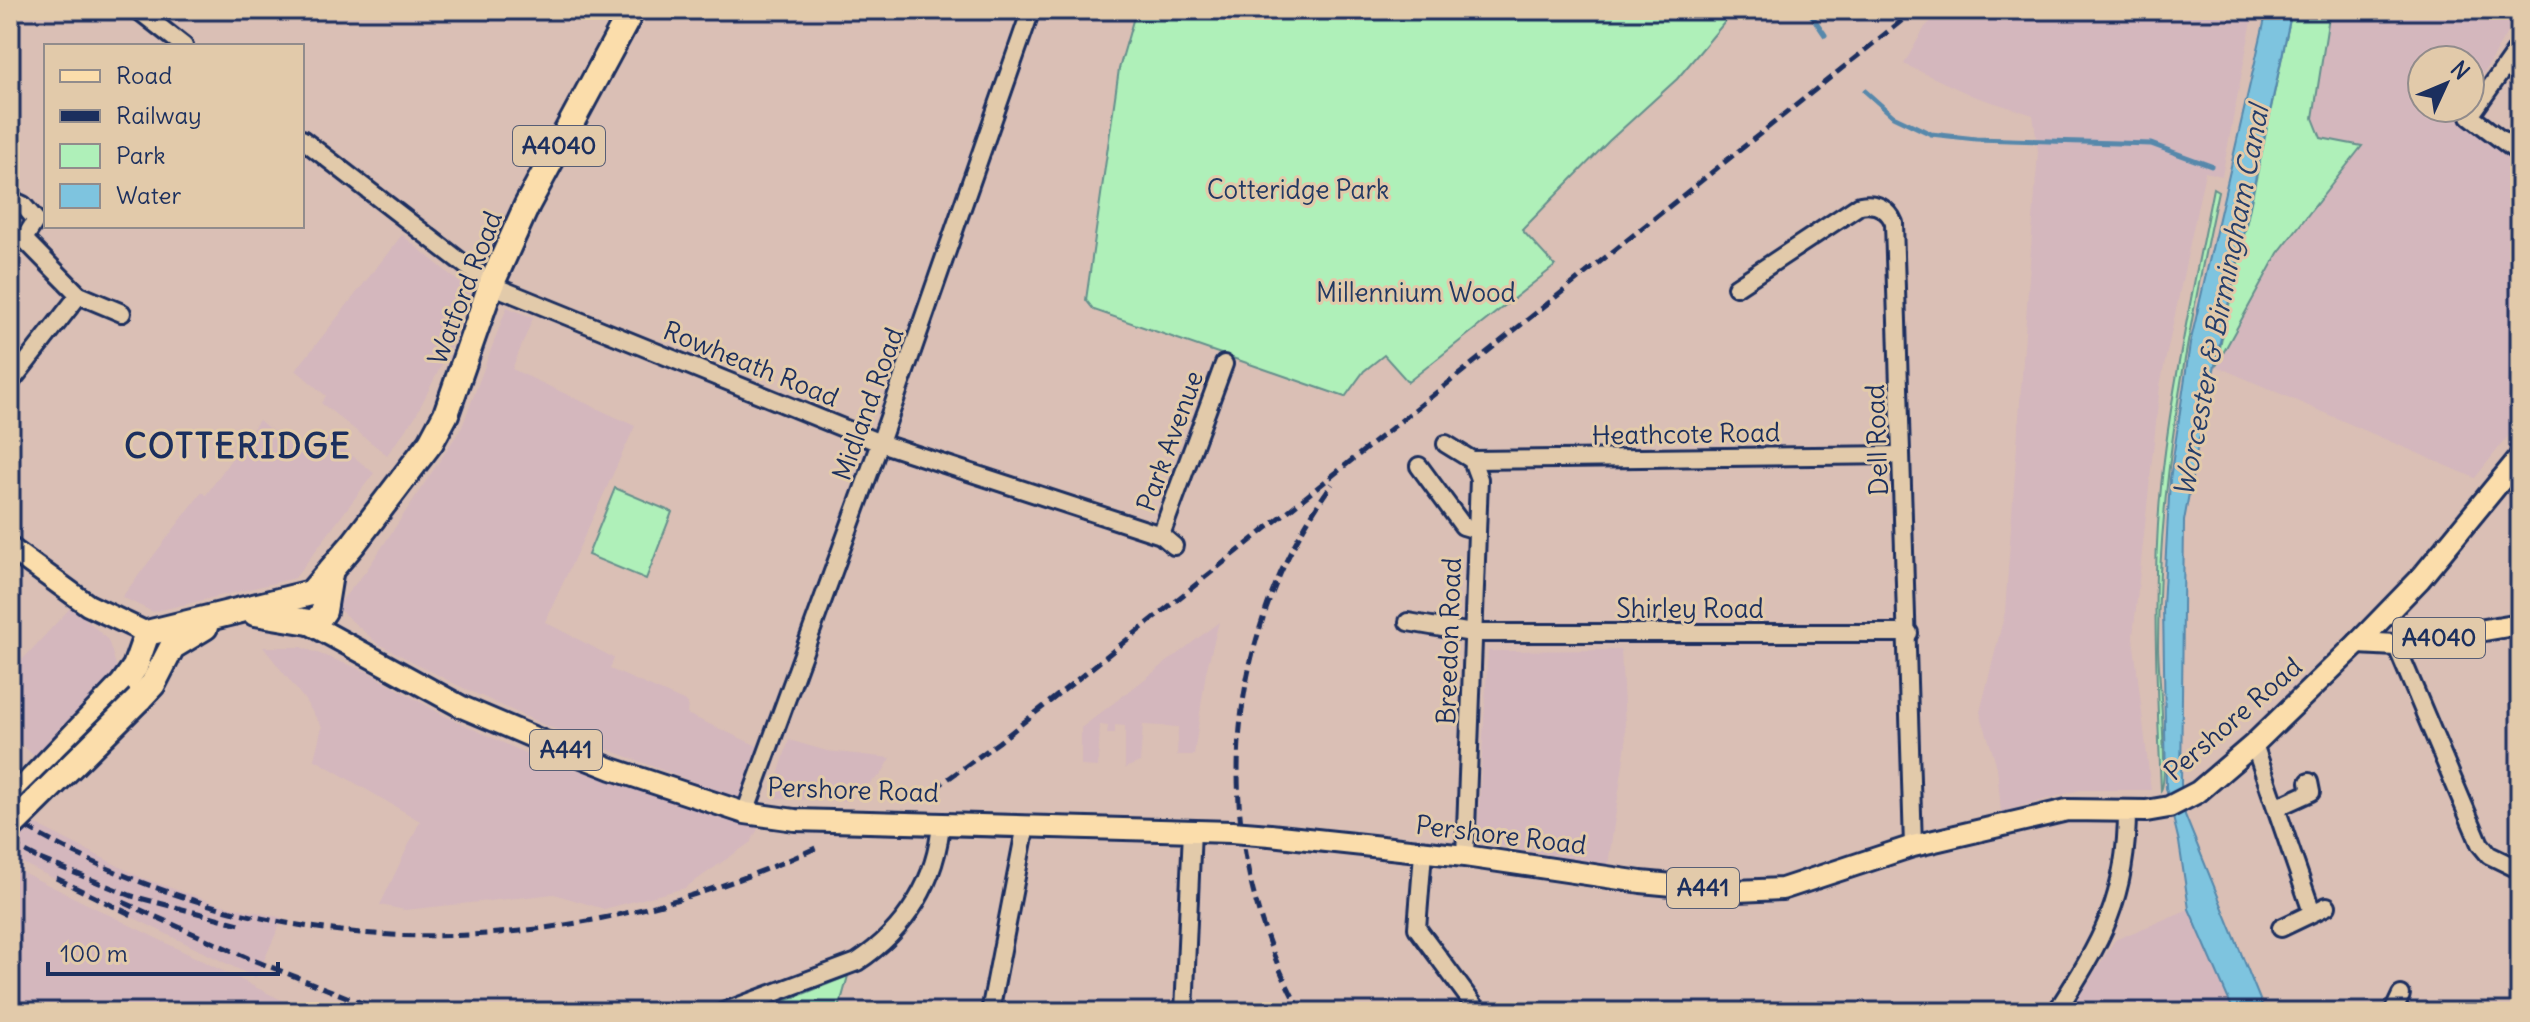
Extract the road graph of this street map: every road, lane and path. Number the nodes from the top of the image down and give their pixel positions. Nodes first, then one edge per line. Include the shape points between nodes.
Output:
1 (138, 10) edge
2 (632, 10) edge
3 (1031, 10) edge
4 (181, 44) edge
5 (2520, 45) edge
6 (304, 141) edge
7 (2520, 154) edge
8 (10, 199) edge
9 (17, 242) edge
10 (491, 285) junction
11 (1736, 287) dead end
12 (79, 295) junction
13 (122, 313) dead end
14 (1224, 364) dead end
15 (10, 383) edge
16 (880, 443) junction
17 (1446, 444) dead end
18 (1901, 455) junction
19 (2520, 457) edge
20 (1472, 460) junction
21 (1419, 466) dead end
22 (1477, 530) junction
23 (1168, 540) joint
24 (10, 548) edge
25 (311, 609) junction
26 (1408, 622) dead end
27 (2520, 624) edge
28 (1472, 633) junction
29 (1909, 633) junction
30 (158, 642) junction
31 (2358, 643) junction
32 (2396, 645) junction
33 (2252, 754) junction
34 (2309, 782) dead end
35 (16, 797) edge
36 (2278, 807) junction
37 (2137, 811) junction
38 (745, 813) junction
39 (941, 822) junction
40 (1026, 825) junction
41 (10, 827) edge
42 (1192, 830) junction
43 (1913, 846) junction
44 (1423, 853) junction
45 (1465, 856) junction
46 (2520, 870) edge
47 (2281, 928) dead end
48 (2401, 995) dead end
49 (723, 1012) edge
50 (990, 1012) edge
51 (1184, 1012) edge
52 (1479, 1012) edge
53 (2056, 1012) edge
54 (2393, 1012) edge

1 - 4 street
2 - 10 highway, Watford Road / A4040 via 527,205
3 - 16 street, Midland Road
5 - 7 street via 2470,116
6 - 10 street, Rowheath Road
8 - 9 street via 36,220
9 - 12 street
10 - 16 street, Rowheath Road
10 - 25 highway, Watford Road / A4040 via 459,385 439,428 331,572
11 - 18 street, Dell Road via 1860,205 1885,209 1894,223
12 - 13 street
12 - 15 street
14 - 23 street, Park Avenue
16 - 23 street, Rowheath Road
16 - 38 street, Midland Road
17 - 20 street
18 - 20 street, Heathcote Road
18 - 29 street, Dell Road
19 - 31 main road, Pershore Road / A441 via 2420,579
20 - 22 street, Breedon Road via 1479,479
21 - 22 street via 1463,526
22 - 28 street, Breedon Road
24 - 30 main road via 88,605
25 - 30 highway via 244,611
25 - 38 main road, Pershore Road / A441 via 350,647 462,707
26 - 28 street, Shirley Road
27 - 32 main road, A4040
28 - 29 street, Shirley Road
28 - 45 street, Breedon Road
29 - 43 street, Dell Road
30 - 35 highway
30 - 41 highway, bridge via 153,684
31 - 32 main road, A4040
31 - 33 main road, Pershore Road / A441
32 - 46 street via 2480,844 2489,855
33 - 36 street
33 - 37 main road, Pershore Road / A441 via 2179,804
34 - 36 street via 2311,792
36 - 47 street via 2320,909
37 - 43 main road, Pershore Road / A441 via 2067,810
37 - 53 street via 2117,902 2093,956
38 - 39 main road, Pershore Road / A441 via 795,820
39 - 40 main road, Pershore Road / A441
39 - 49 street via 939,847 909,915 872,952
40 - 42 main road, Pershore Road / A441
40 - 50 street
42 - 44 main road, Pershore Road / A441, bridge
42 - 51 street
43 - 45 main road, Pershore Road / A441 via 1782,889 1737,891
44 - 45 main road, Pershore Road / A441
44 - 52 street via 1417,928
48 - 54 street

